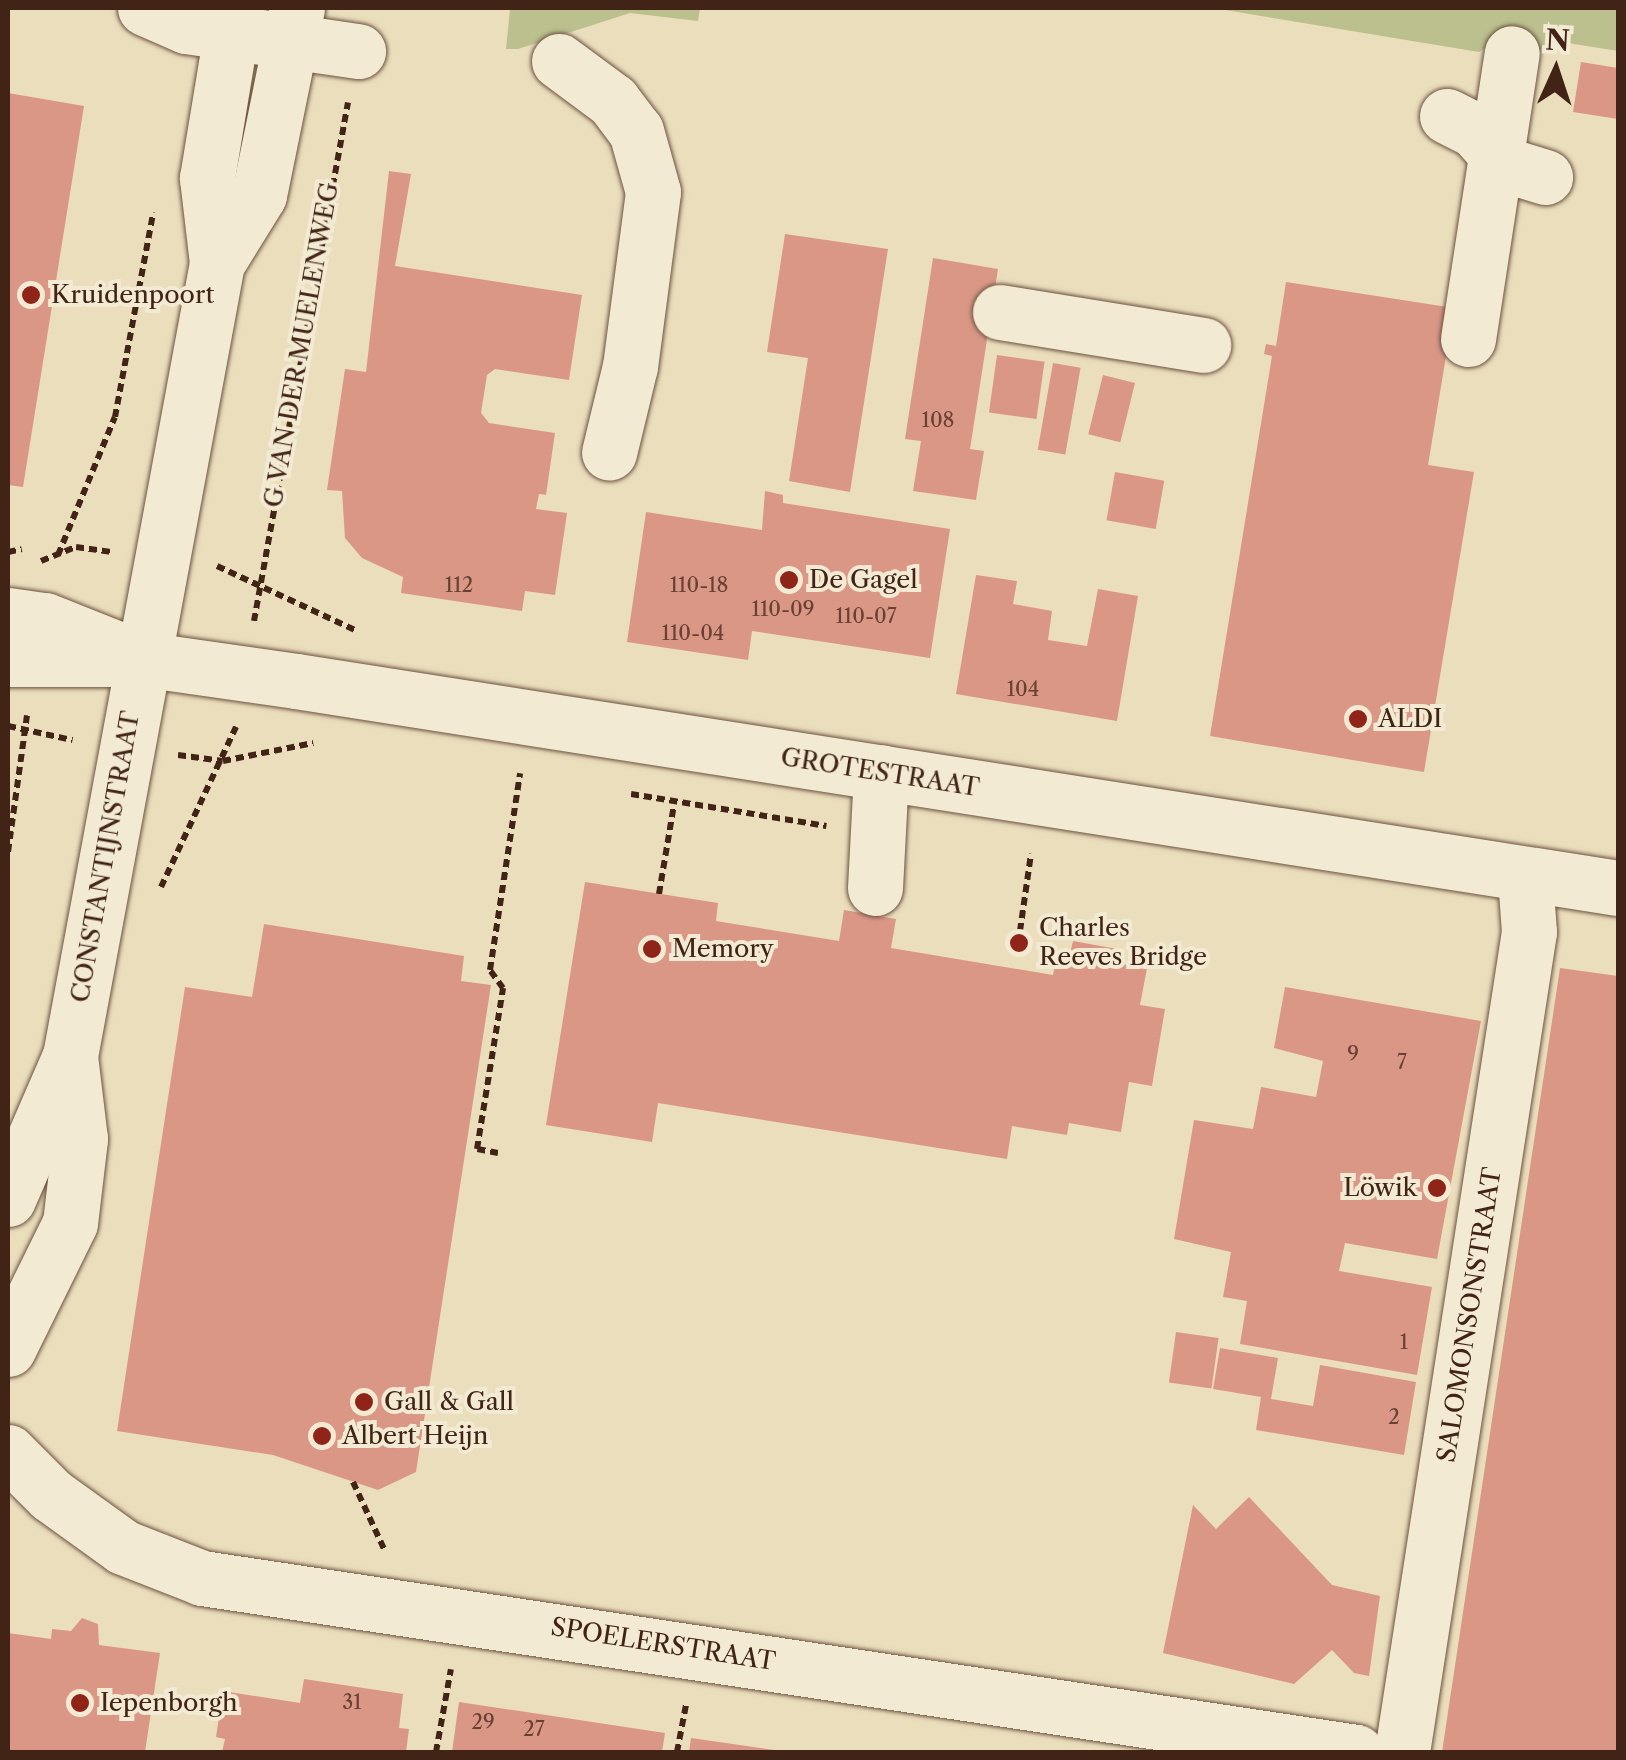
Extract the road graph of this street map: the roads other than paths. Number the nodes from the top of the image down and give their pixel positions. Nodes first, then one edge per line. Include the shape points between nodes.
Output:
1 (145, 8) edge
2 (263, 25) edge
3 (358, 51) dead end
4 (1512, 53) dead end
5 (559, 62) dead end
6 (1446, 116) dead end
7 (1496, 157) junction
8 (1545, 177) dead end
9 (1000, 312) dead end
10 (1468, 339) dead end
11 (1203, 345) dead end
12 (610, 453) dead end
13 (8, 614) edge
14 (8, 659) edge
15 (142, 659) junction
16 (881, 772) junction
17 (1524, 877) junction
18 (874, 888) dead end
19 (1618, 888) edge
20 (70, 1056) junction
21 (8, 1200) edge
22 (8, 1349) edge
23 (8, 1452) edge
24 (1356, 1752) edge
25 (1402, 1752) edge

1 - 2 street via 186,26
2 - 3 street
2 - 15 street via 260,195 218,263
4 - 7 street
5 - 12 street via 614,102 636,131 653,192 630,366
6 - 7 street via 1475,130
7 - 8 street
7 - 10 street
9 - 11 street
13 - 15 street, GROTESTRAAT via 45,620
14 - 15 street, GROTESTRAAT
15 - 16 street, GROTESTRAAT
15 - 20 street, CONSTANTIJNSTRAAT
16 - 17 street, GROTESTRAAT
16 - 18 street
17 - 19 street, GROTESTRAAT
17 - 25 street, SALOMONSONSTRAAT via 1530,932
20 - 21 street, CONSTANTIJNSTRAAT
20 - 22 street, CONSTANTIJNSTRAAT via 80,1139 70,1223
23 - 24 street, SPOELERSTRAAT via 50,1495 123,1547 202,1578

